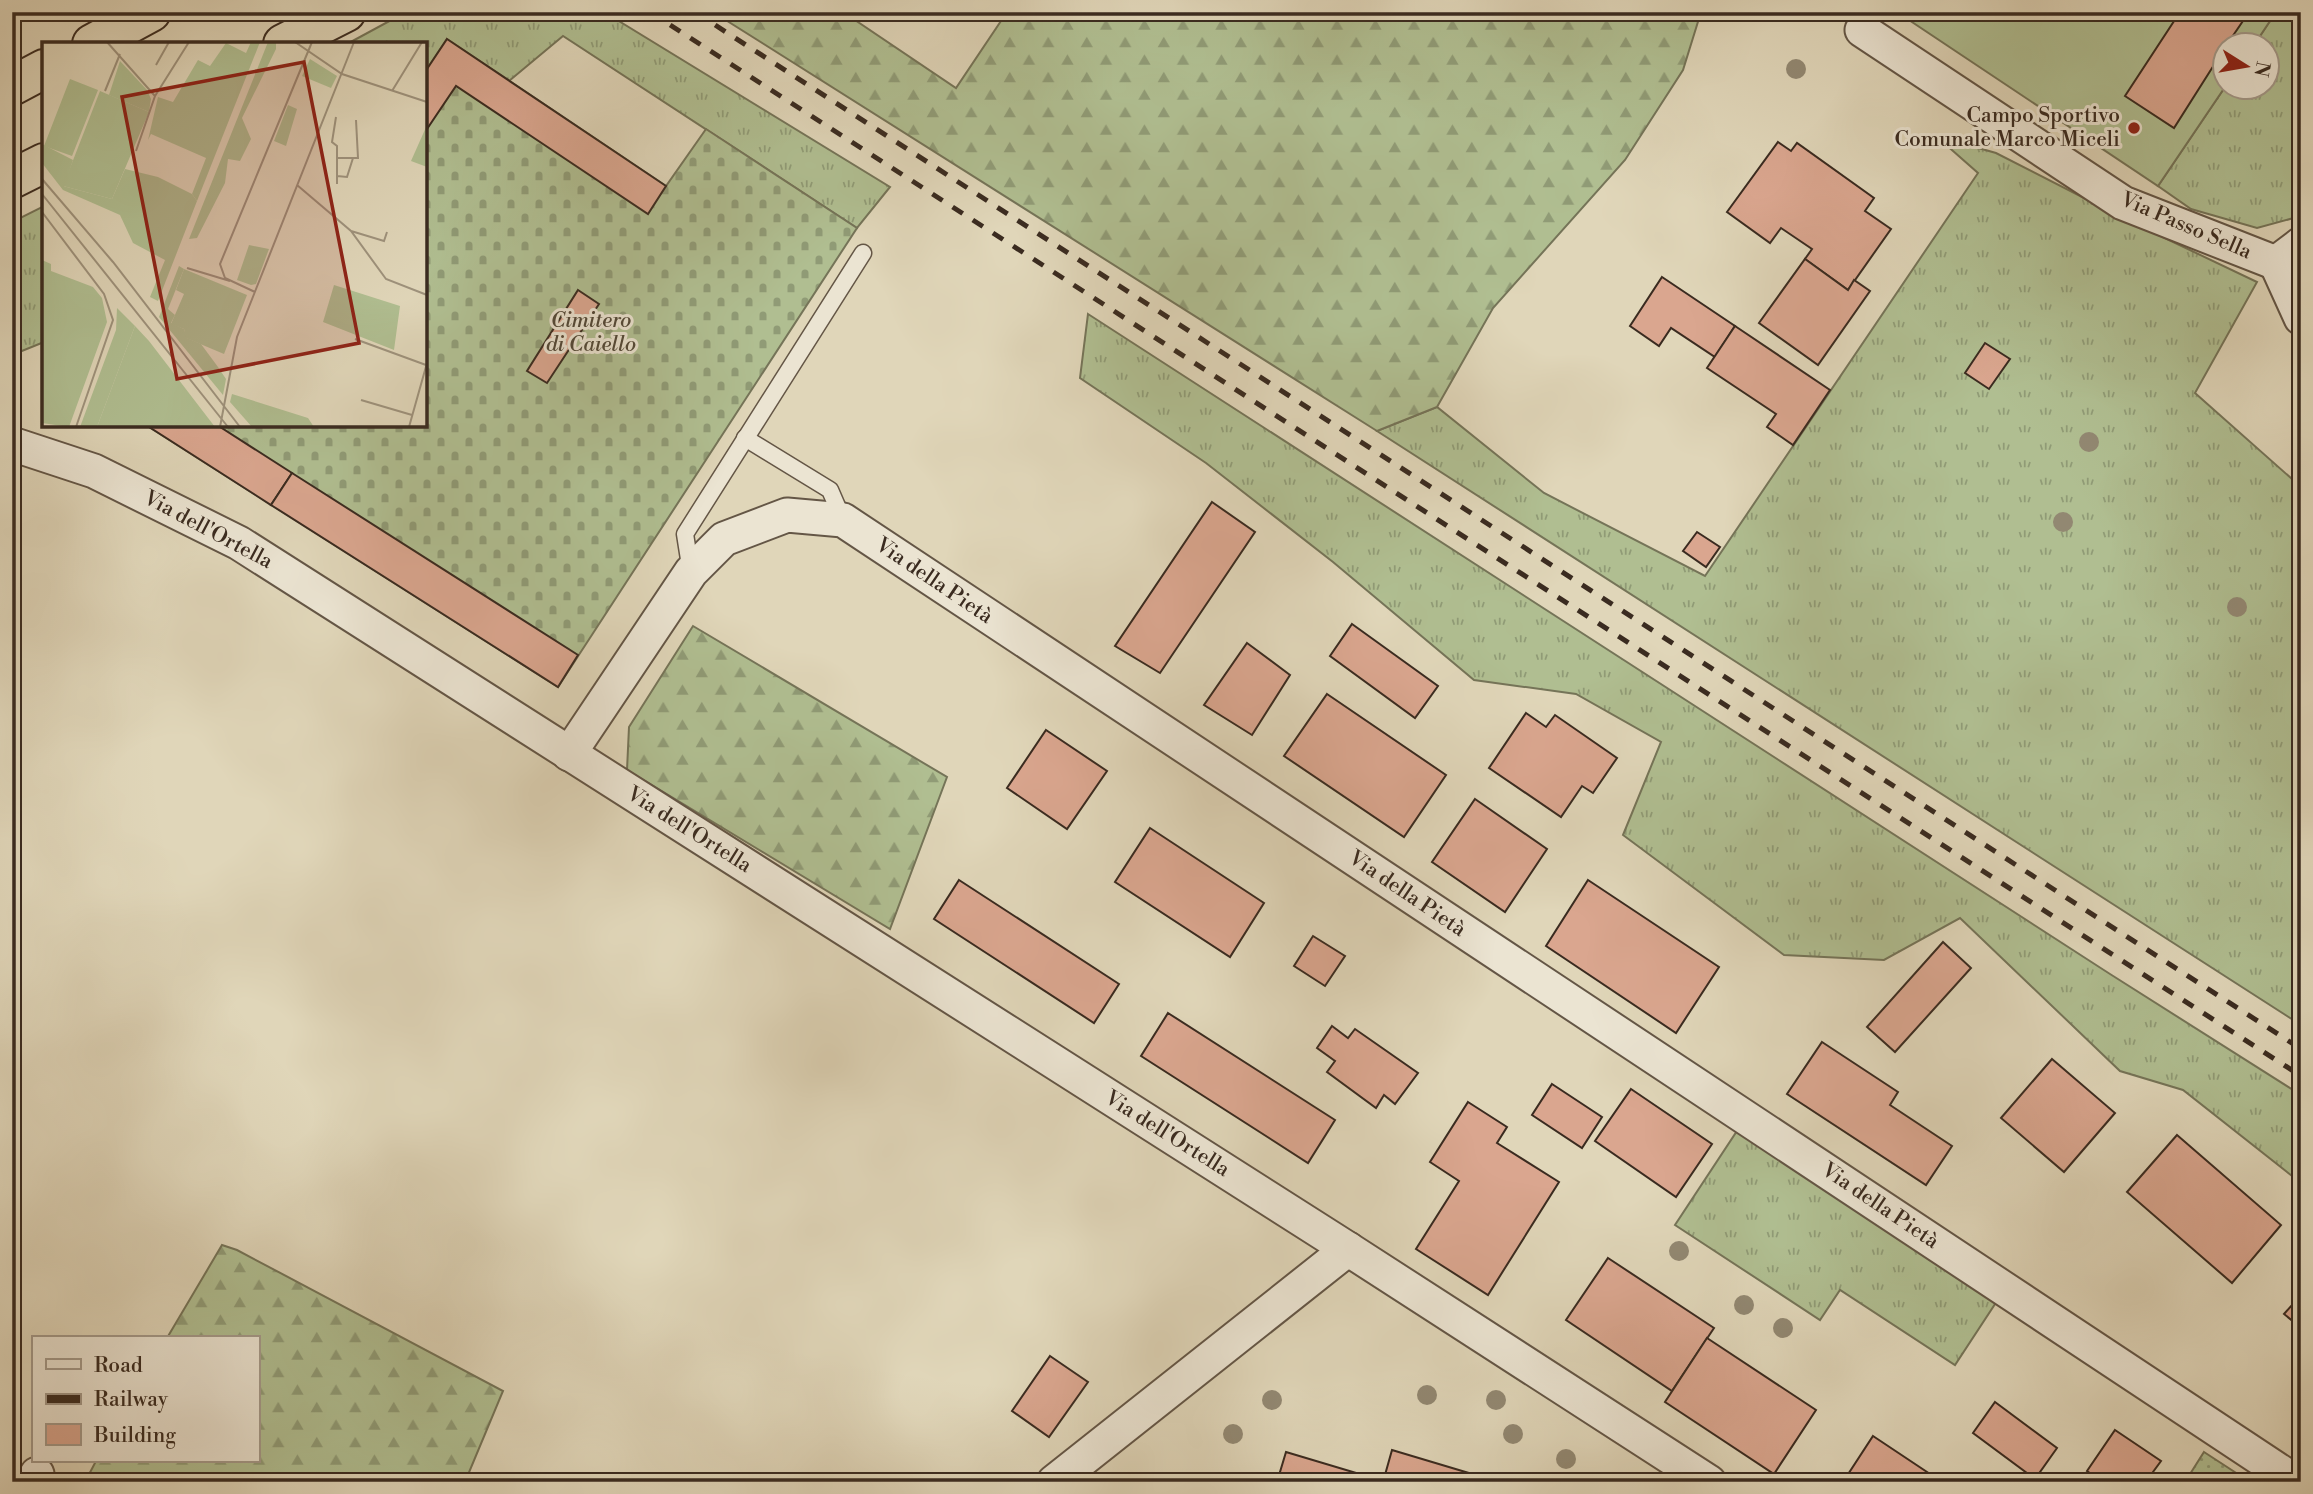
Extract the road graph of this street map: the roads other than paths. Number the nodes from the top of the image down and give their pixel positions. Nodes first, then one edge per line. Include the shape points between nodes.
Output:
1 (151, 12) edge
2 (346, 12) edge
3 (1862, 30) dead end
4 (96, 42) edge
5 (287, 42) edge
6 (42, 70) edge
7 (12, 86) edge
8 (42, 164) edge
9 (12, 179) edge
10 (863, 253) dead end
11 (2288, 254) edge
12 (2301, 318) edge
13 (745, 438) junction
14 (12, 444) edge
15 (843, 520) junction
16 (691, 572) junction
17 (569, 754) junction
18 (1348, 1249) junction
19 (1701, 1480) edge
20 (1054, 1482) edge
21 (2296, 1482) edge

1 - 4 highway
2 - 5 highway
3 - 11 street, Via Passo Sella via 2123,203
6 - 7 highway
8 - 9 highway
10 - 13 lane
11 - 12 street
13 - 15 lane via 830,489
13 - 16 lane via 685,534
14 - 17 street, Via dell'Ortella via 94,471 239,543
15 - 16 street, Via della Pietà via 787,515 723,539
15 - 21 street, Via della Pietà
16 - 17 street, Via della Pietà
17 - 18 street, Via dell'Ortella
18 - 19 street, Via dell'Ortella
18 - 20 street

